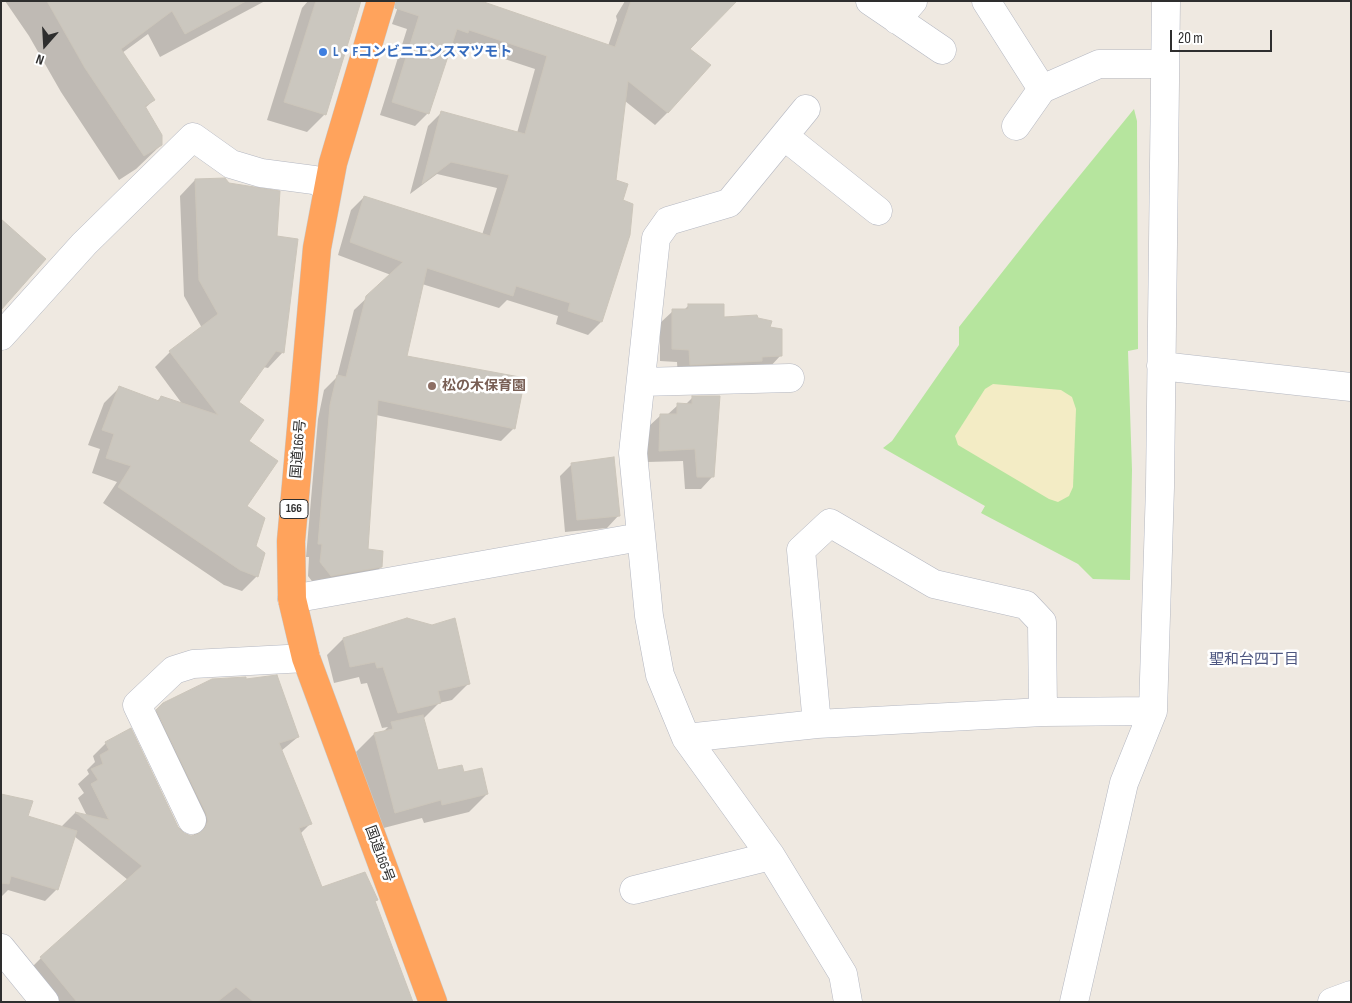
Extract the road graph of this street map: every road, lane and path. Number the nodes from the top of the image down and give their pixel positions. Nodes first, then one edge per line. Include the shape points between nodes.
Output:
1 (381, 1) edge
2 (870, 1) edge
3 (986, 1) edge
4 (1166, 1) edge
5 (905, 11) edge
6 (942, 50) dead end
7 (1164, 64) junction
8 (1042, 89) junction
9 (806, 110) dead end
10 (1016, 126) dead end
11 (784, 136) junction
12 (327, 186) junction
13 (878, 211) dead end
14 (1, 336) edge
15 (1161, 366) junction
16 (790, 378) dead end
17 (642, 382) junction
18 (1351, 387) edge
19 (640, 537) junction
20 (292, 599) junction
21 (306, 658) junction
22 (1153, 711) junction
23 (1043, 712) junction
24 (817, 724) junction
25 (686, 738) junction
26 (192, 820) dead end
27 (771, 856) junction
28 (634, 890) dead end
29 (1, 948) edge
30 (1351, 994) edge
31 (45, 1002) edge
32 (433, 1002) edge
33 (848, 1002) edge
34 (1074, 1002) edge
35 (1332, 1002) edge

1 - 12 highway, 国道166号 / 166
2 - 5 street
3 - 8 street
4 - 7 street
5 - 6 street
7 - 8 street via 1099,64
7 - 15 street
8 - 10 street
9 - 11 street
11 - 13 street
11 - 17 street via 729,203 668,221 656,238
12 - 14 street via 314,180 261,173 231,164 192,136 84,244
12 - 20 highway, 国道166号 / 166 via 317,248 291,541
15 - 18 street
15 - 22 street
16 - 17 street
17 - 19 street via 633,453
19 - 20 street
19 - 25 street via 648,616 660,675
20 - 21 highway, 国道166号 / 166
21 - 26 street via 193,664 174,670 137,705
21 - 32 highway, 国道166号 / 166
22 - 23 street
22 - 34 street via 1124,783
23 - 24 street
23 - 24 street via 1042,622 1026,605 934,584 830,524 801,550
24 - 25 street
25 - 27 street
27 - 28 street
27 - 33 street via 842,974
29 - 31 street
30 - 35 street

